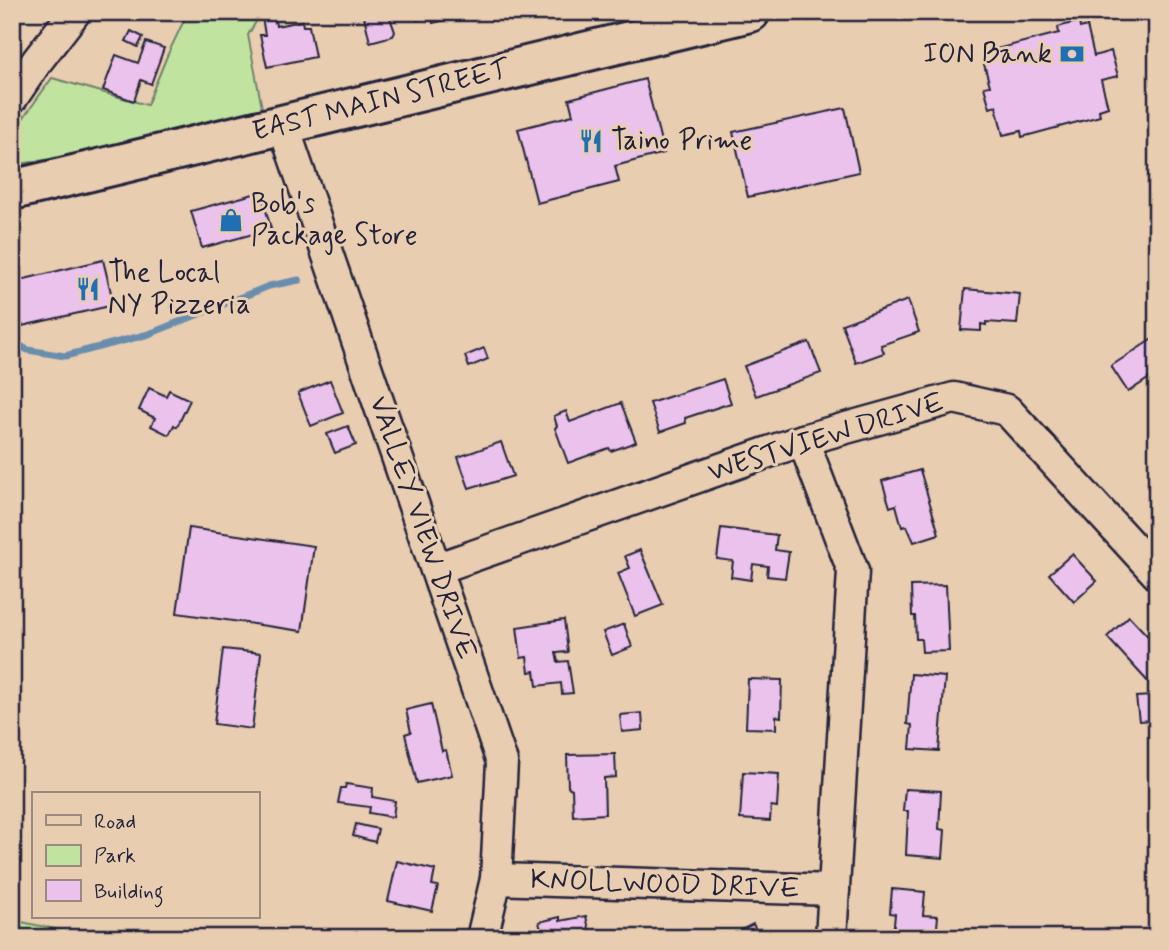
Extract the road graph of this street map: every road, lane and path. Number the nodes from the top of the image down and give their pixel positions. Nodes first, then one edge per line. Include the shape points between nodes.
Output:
1 (75, 12) edge
2 (750, 12) edge
3 (12, 98) edge
4 (284, 125) junction
5 (12, 190) edge
6 (803, 440) junction
7 (436, 569) junction
8 (1157, 574) edge
9 (496, 879) junction
10 (834, 890) junction
11 (482, 938) edge
12 (831, 938) edge

1 - 3 street
2 - 4 main road, EAST MAIN STREET
4 - 5 main road, EAST MAIN STREET
4 - 7 street, VALLEY VIEW DRIVE
6 - 7 street, WESTVIEW DRIVE
6 - 8 street, WESTVIEW DRIVE via 954,398 1007,410
6 - 10 street via 853,571
7 - 9 street, VALLEY VIEW DRIVE via 502,762
9 - 10 street, KNOLLWOOD DRIVE
9 - 11 street, VALLEY VIEW DRIVE
10 - 12 street

